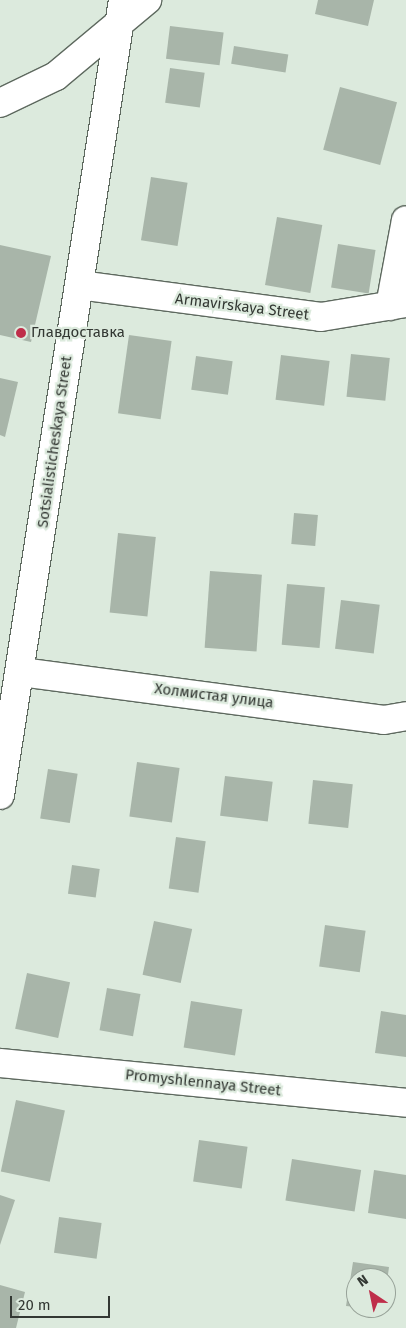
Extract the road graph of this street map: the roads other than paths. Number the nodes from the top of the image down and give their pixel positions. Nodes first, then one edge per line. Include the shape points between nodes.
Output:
1 (147, 0) edge
2 (121, 13) edge
3 (0, 103) edge
4 (406, 220) edge
5 (78, 285) junction
6 (398, 305) edge
7 (21, 672) junction
8 (406, 716) edge
9 (0, 795) edge
10 (0, 1063) edge
11 (406, 1103) edge

1 - 2 street
2 - 3 street via 56,76
2 - 5 street, Sotsialisticheskaya Street
4 - 6 street
5 - 6 street, Armavirskaya Street via 322,317
5 - 7 street, Sotsialisticheskaya Street
7 - 8 street, Холмистая улица via 384,720
7 - 9 street, Sotsialisticheskaya Street
10 - 11 street, Promyshlennaya Street

